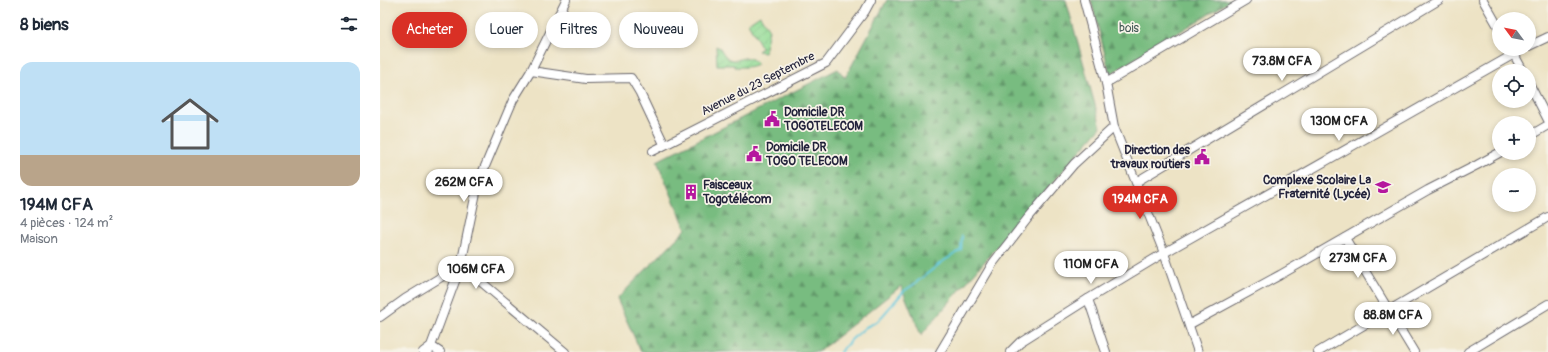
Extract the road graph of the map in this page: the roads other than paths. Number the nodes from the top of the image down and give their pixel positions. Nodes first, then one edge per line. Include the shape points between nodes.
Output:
1 (566, 0) edge
2 (871, 0) edge
3 (1084, 0) edge
4 (1246, 0) edge
5 (1439, 0) edge
6 (1483, 0) edge
7 (1492, 16) edge
8 (1548, 37) edge
9 (1536, 43) edge
10 (1504, 56) edge
11 (531, 71) junction
12 (1106, 83) junction
13 (1536, 97) edge
14 (1548, 120) edge
15 (1548, 125) edge
16 (1114, 127) junction
17 (1536, 132) edge
18 (664, 144) junction
19 (653, 151) dead end
20 (1492, 157) edge
21 (1136, 182) junction
22 (1548, 217) edge
23 (1345, 238) junction
24 (1164, 253) junction
25 (461, 265) junction
26 (1088, 299) junction
27 (1548, 304) edge
28 (1389, 311) junction
29 (380, 317) edge
30 (1190, 324) junction
31 (430, 349) edge
32 (423, 352) edge
33 (440, 352) edge
34 (565, 352) edge
35 (940, 352) edge
36 (1010, 352) edge
37 (1106, 352) edge
38 (1198, 352) edge
39 (1318, 352) edge
40 (1414, 352) edge
41 (1468, 352) edge

1 - 11 street
2 - 18 street, Avenue du 23 Septembre via 826,63
3 - 12 street
4 - 12 street
5 - 21 street
6 - 7 street
8 - 9 street
10 - 24 street
11 - 18 street via 586,79 631,78
11 - 25 street via 513,100 478,183
12 - 16 street
13 - 14 street
15 - 17 street
16 - 21 street
16 - 35 street via 1074,164 993,263
18 - 19 street, Avenue du 23 Septembre
20 - 23 street via 1428,190
21 - 24 street
22 - 28 street
23 - 28 street
23 - 30 street
24 - 26 street
24 - 30 street
25 - 29 street
25 - 31 street
25 - 34 street
26 - 36 street via 1025,338
26 - 37 street
27 - 41 street
28 - 39 street
28 - 40 street
30 - 38 street
31 - 32 street
31 - 33 street

